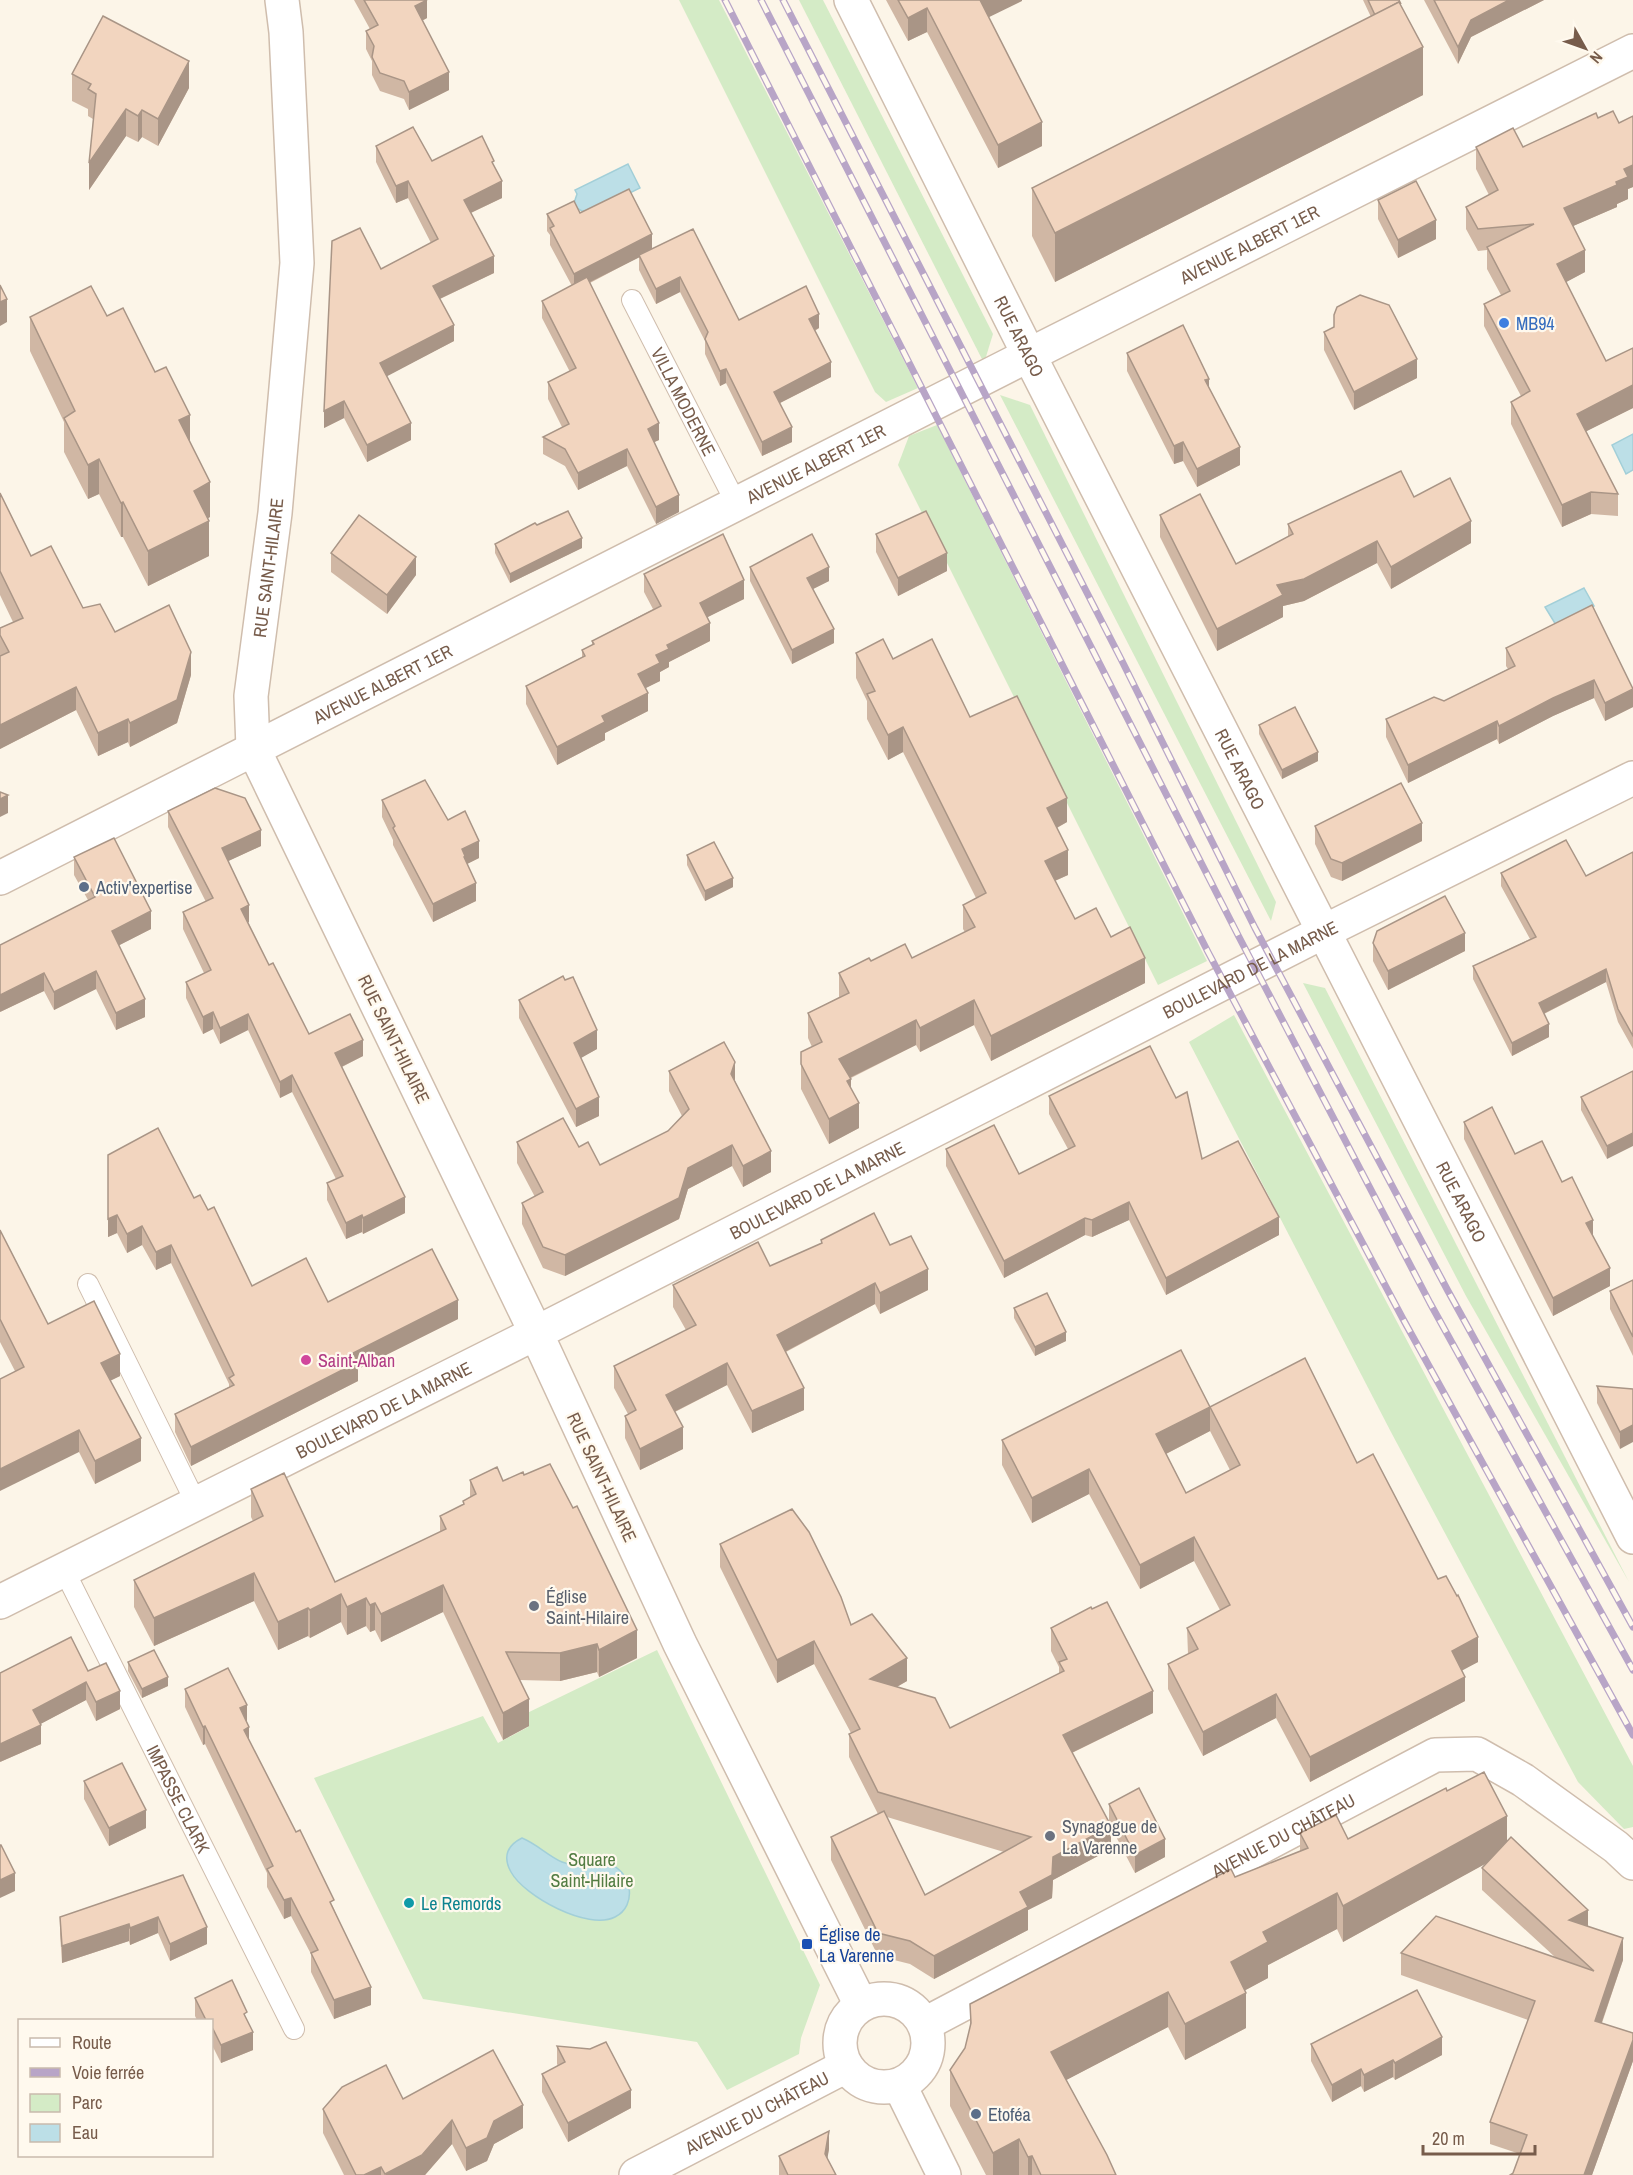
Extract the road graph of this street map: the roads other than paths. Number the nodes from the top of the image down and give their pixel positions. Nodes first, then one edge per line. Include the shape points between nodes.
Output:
1 (282, 0) edge
2 (851, 0) edge
3 (1633, 51) edge
4 (633, 300) dead end
5 (1029, 355) junction
6 (736, 503) junction
7 (253, 748) junction
8 (1633, 778) edge
9 (0, 878) edge
10 (1323, 932) junction
11 (88, 1284) dead end
12 (536, 1333) junction
13 (196, 1503) junction
14 (1633, 1537) edge
15 (64, 1570) junction
16 (0, 1602) edge
17 (1633, 1863) edge
18 (861, 2005) junction
19 (925, 2024) junction
20 (294, 2029) dead end
21 (846, 2066) junction
22 (900, 2086) junction
23 (636, 2175) edge
24 (944, 2175) edge

1 - 7 street, RUE SAINT-HILAIRE via 297,263 275,513 251,696
2 - 5 street, RUE ARAGO
3 - 5 street, AVENUE ALBERT 1ER
4 - 6 lane, VILLA MODERNE
5 - 6 street, AVENUE ALBERT 1ER
5 - 10 street, RUE ARAGO
6 - 7 street, AVENUE ALBERT 1ER
7 - 9 street, AVENUE ALBERT 1ER
7 - 12 street, RUE SAINT-HILAIRE
8 - 10 street, BOULEVARD DE LA MARNE
10 - 12 street, BOULEVARD DE LA MARNE
10 - 14 street, RUE ARAGO
11 - 13 lane
12 - 13 street, BOULEVARD DE LA MARNE
12 - 18 street, RUE SAINT-HILAIRE via 680,1644
13 - 15 street, BOULEVARD DE LA MARNE
15 - 16 street, BOULEVARD DE LA MARNE
15 - 20 lane, IMPASSE CLARK
17 - 19 street, AVENUE DU CHÂTEAU via 1523,1780 1477,1754 1435,1755
18 - 19 street via 879,1999 897,2000 914,2009
18 - 21 street via 848,2016 841,2032 841,2055
19 - 22 street via 929,2042 926,2060 916,2076
21 - 22 street via 860,2081 870,2085
21 - 23 street, AVENUE DU CHÂTEAU
22 - 24 street

